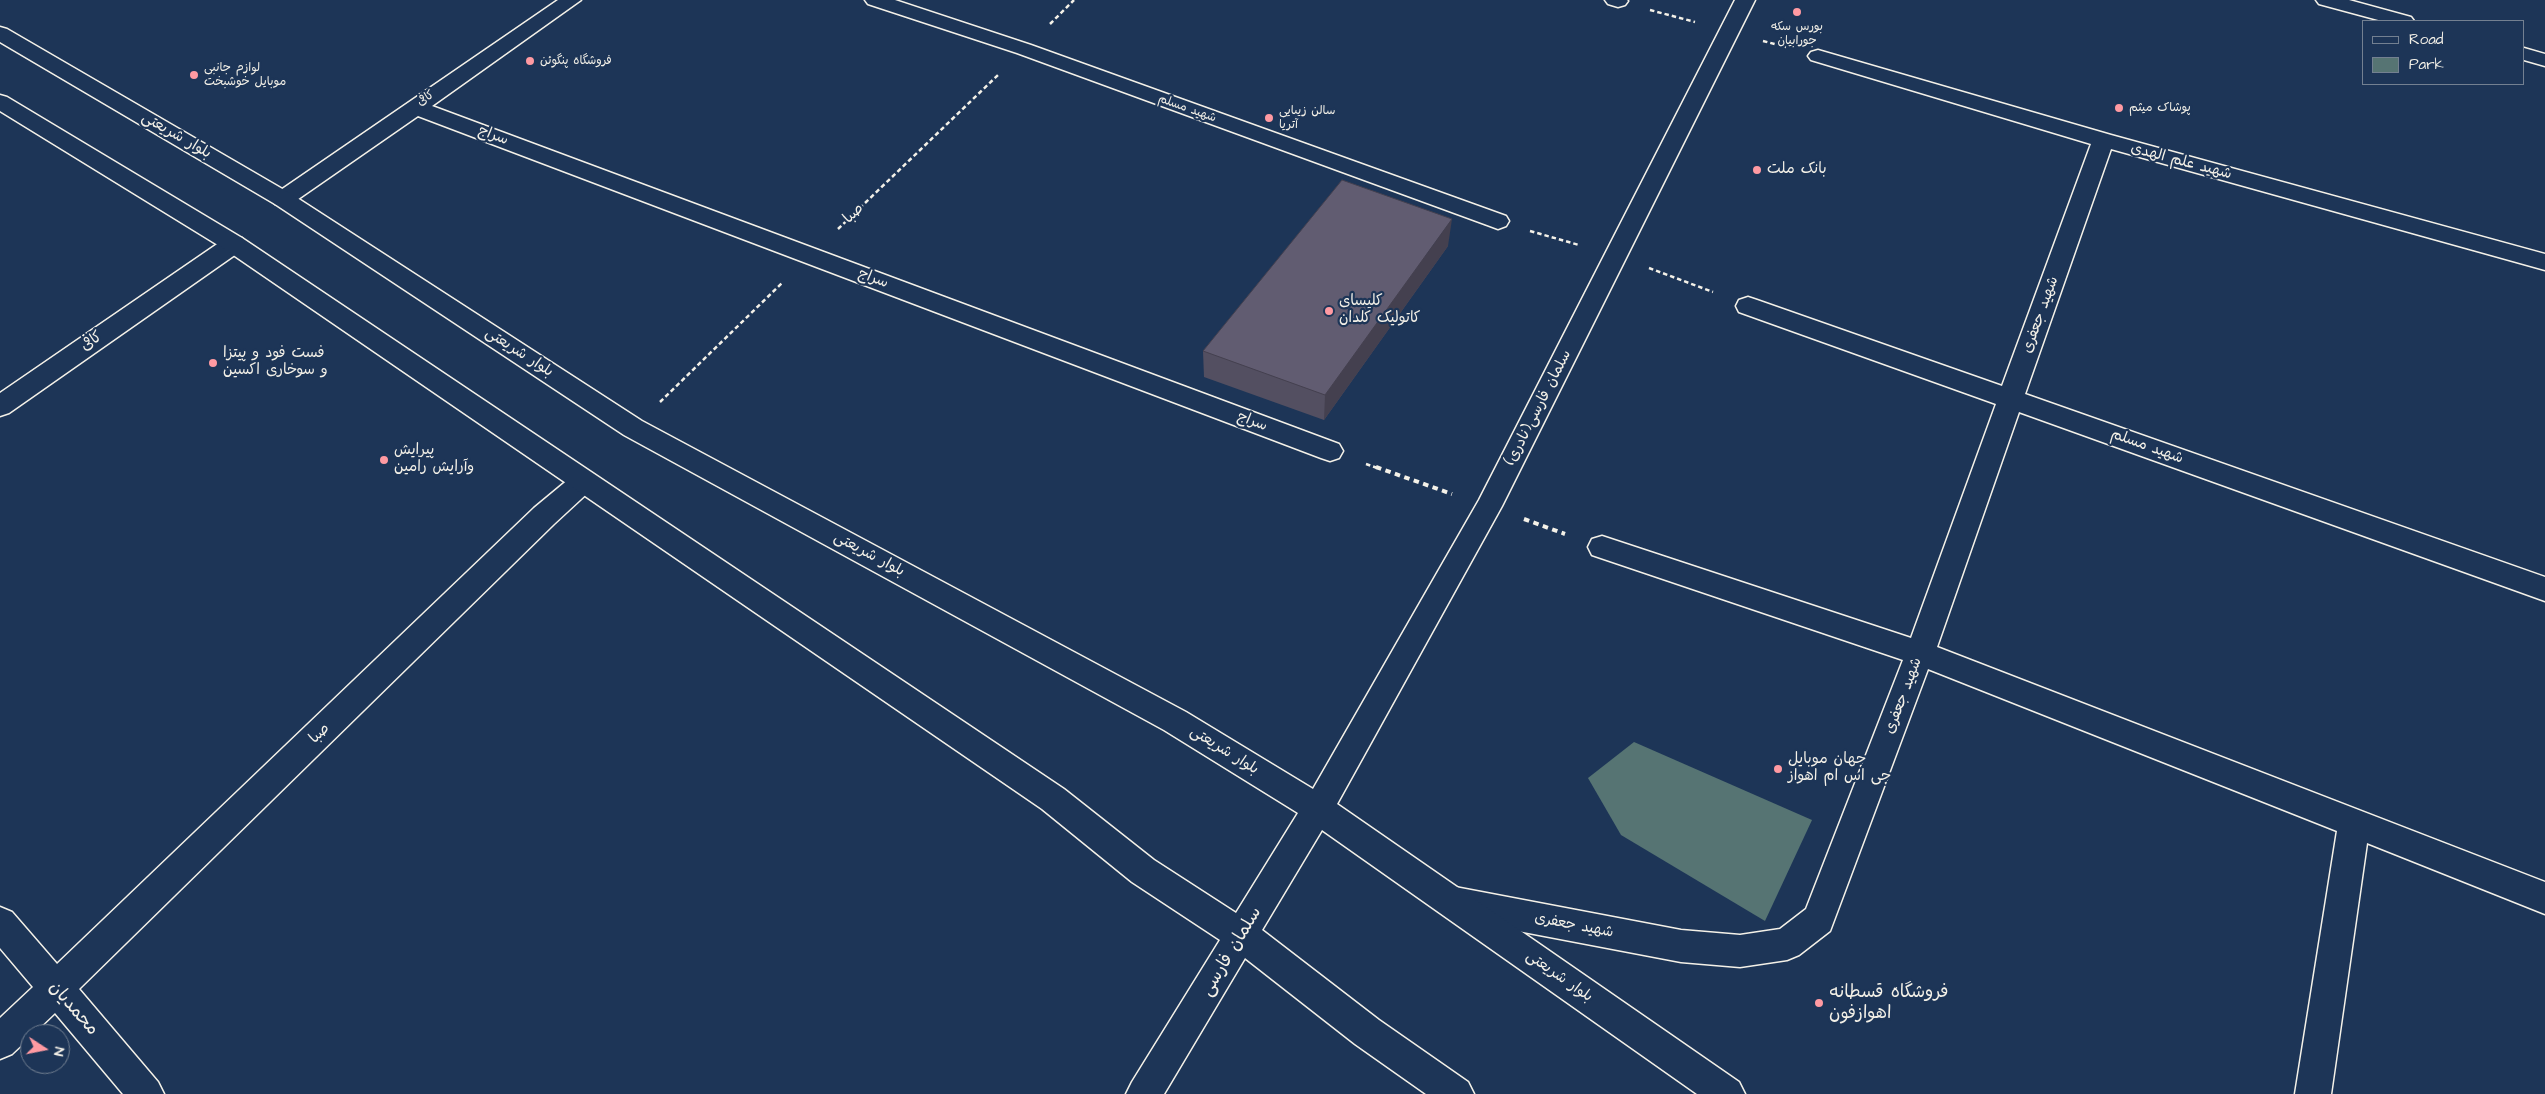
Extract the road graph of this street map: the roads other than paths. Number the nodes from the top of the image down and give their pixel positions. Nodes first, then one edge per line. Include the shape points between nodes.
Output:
1 (571, 0) edge
2 (875, 0) edge
3 (1745, 0) edge
4 (2326, 0) edge
5 (2400, 20) edge
6 (0, 33) edge
7 (2525, 54) edge
8 (1818, 56) dead end
9 (2545, 60) edge
10 (0, 102) edge
11 (415, 107) junction
12 (2103, 140) junction
13 (283, 199) junction
14 (1498, 221) dead end
15 (234, 244) junction
16 (2545, 262) edge
17 (1748, 306) dead end
18 (2011, 399) junction
19 (0, 406) edge
20 (1330, 451) dead end
21 (584, 481) junction
22 (1602, 547) dead end
23 (2545, 589) edge
24 (1920, 653) junction
25 (1318, 809) junction
26 (2354, 823) junction
27 (2545, 898) edge
28 (1451, 902) junction
29 (0, 923) edge
30 (1243, 936) junction
31 (57, 989) junction
32 (0, 1042) edge
33 (146, 1094) edge
34 (1144, 1094) edge
35 (1456, 1094) edge
36 (1727, 1094) edge
37 (2313, 1094) edge

1 - 11 street, کافی
2 - 14 street, شهید مسلم via 1024,49
3 - 25 street, سلمان فارسی(نادری) via 1489,506
4 - 5 street
6 - 13 street, بلوار شریعتی
7 - 9 street
8 - 12 street, شهید علم الهدی
10 - 15 street
11 - 13 street, کافی
11 - 20 street, سراج
12 - 16 street, شهید علم الهدی
12 - 18 street, شهید جعفری
13 - 25 street, بلوار شریعتی via 633,428 1175,721
15 - 19 street, کافی
15 - 21 street
17 - 18 street, شهید مسلم
18 - 23 street, شهید مسلم
18 - 24 street, شهید جعفری
21 - 30 street via 1053,799 1143,871
21 - 31 street, صبا via 544,516
22 - 24 street
24 - 26 street
24 - 28 street, شهید جعفری via 1818,920 1787,944 1740,951 1681,946
25 - 28 street, بلوار شریعتی
25 - 30 street, سلمان فارسی
26 - 27 street
26 - 37 street
28 - 36 street, بلوار شریعتی
29 - 31 street, محمدیان
30 - 34 street, سلمان فارسی
30 - 35 street via 1367,1032
31 - 32 street, صبا
31 - 33 street, محمدیان

